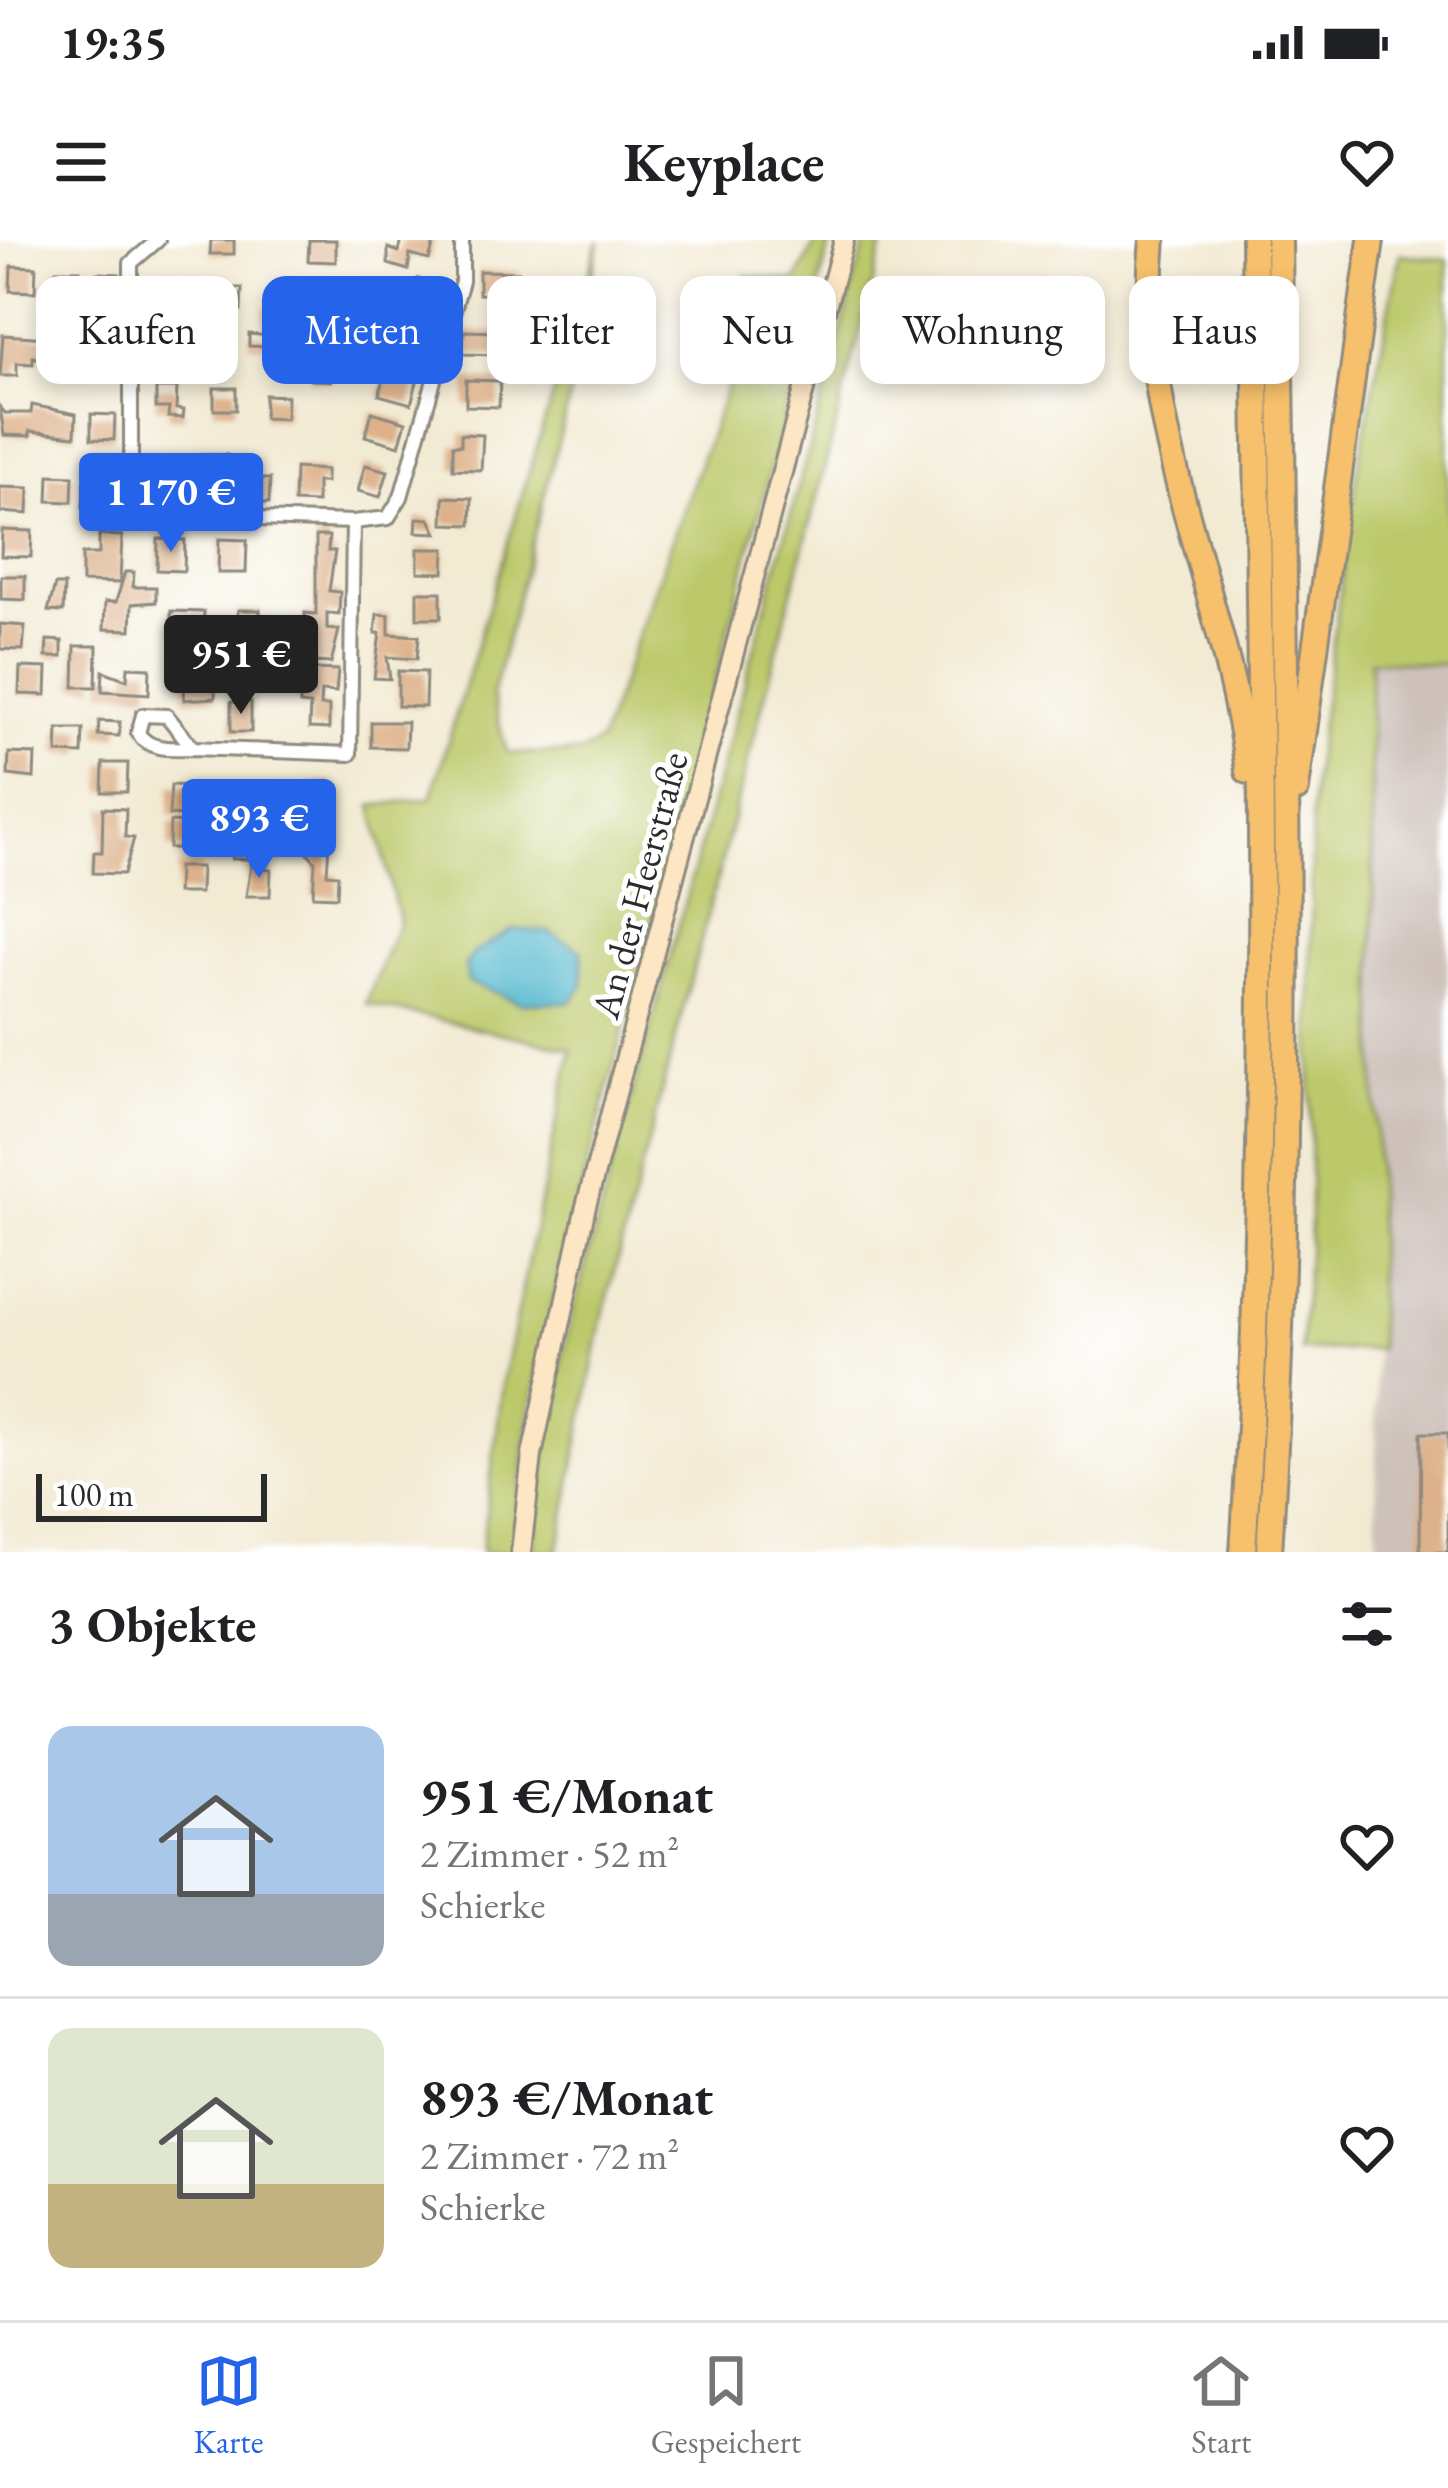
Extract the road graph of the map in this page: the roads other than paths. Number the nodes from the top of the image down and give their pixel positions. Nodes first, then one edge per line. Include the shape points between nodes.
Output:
1 (158, 240) edge
2 (462, 240) edge
3 (844, 240) edge
4 (1154, 240) edge
5 (1254, 240) edge
6 (1279, 240) edge
7 (1371, 240) edge
8 (353, 522) junction
9 (193, 748) dead end
10 (1287, 833) junction
11 (1262, 896) junction
12 (521, 1552) edge
13 (1244, 1552) edge
14 (1269, 1552) edge

1 - 8 street via 131,263 131,515
2 - 8 street via 462,281 401,497 388,518
3 - 12 street, An der Heerstraße via 580,1232 536,1432
4 - 11 highway via 1153,378 1230,660
5 - 11 highway
6 - 10 highway
7 - 10 highway
8 - 9 street via 350,754
10 - 14 highway
11 - 13 highway via 1258,1266

